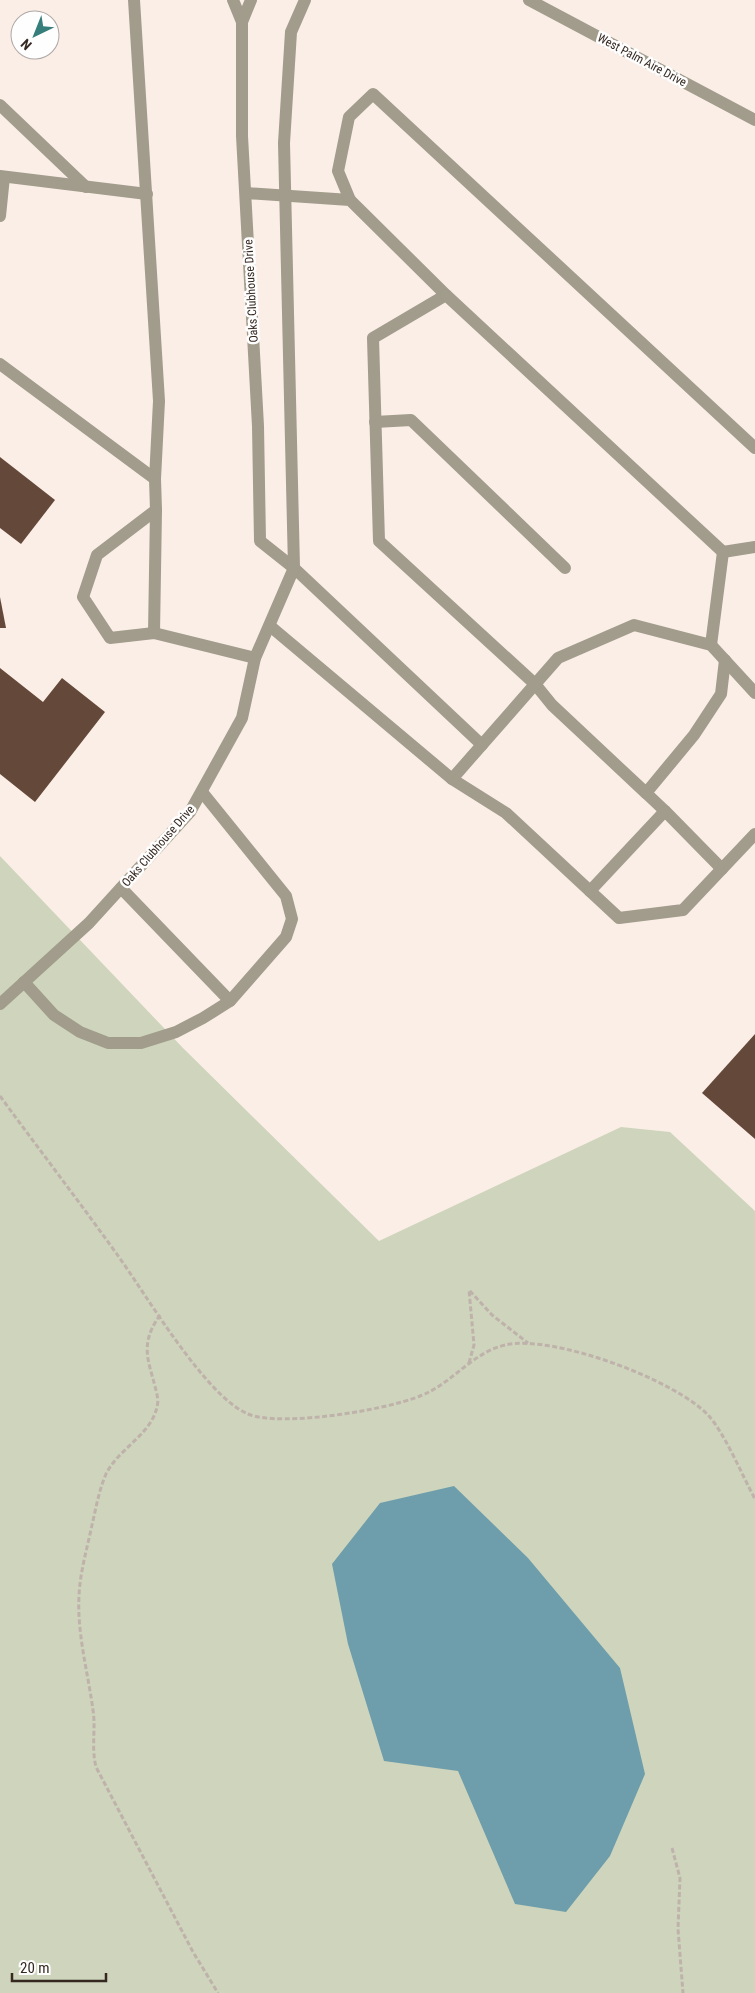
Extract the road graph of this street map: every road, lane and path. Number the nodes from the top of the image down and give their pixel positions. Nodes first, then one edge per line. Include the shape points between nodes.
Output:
1 (134, 0) edge
2 (233, 0) edge
3 (252, 0) edge
4 (304, 0) edge
5 (529, 0) edge
6 (242, 22) junction
7 (0, 105) edge
8 (755, 120) edge
9 (2, 176) edge
10 (86, 187) junction
11 (246, 193) junction
12 (147, 194) junction
13 (286, 196) junction
14 (350, 200) junction
15 (0, 216) edge
16 (446, 295) junction
17 (0, 364) edge
18 (375, 422) junction
19 (755, 448) edge
20 (155, 479) junction
21 (156, 510) junction
22 (755, 547) edge
23 (723, 552) junction
24 (294, 568) junction
25 (565, 568) dead end
26 (270, 626) junction
27 (154, 633) junction
28 (711, 645) junction
29 (255, 658) junction
30 (725, 660) junction
31 (535, 684) junction
32 (755, 693) edge
33 (482, 745) junction
34 (452, 779) junction
35 (202, 792) junction
36 (646, 793) junction
37 (665, 811) junction
38 (755, 834) edge
39 (722, 869) junction
40 (121, 888) junction
41 (590, 891) junction
42 (24, 982) junction
43 (230, 1001) junction
44 (0, 1004) edge
45 (0, 1096) edge
46 (160, 1315) junction
47 (528, 1343) junction
48 (469, 1363) junction
49 (755, 1499) edge
50 (672, 1848) dead end
51 (218, 1993) edge
52 (683, 1993) edge

1 - 12 street
2 - 6 street
3 - 6 street, Oaks Clubhouse Drive
4 - 13 street, Oaks Clubhouse Drive via 291,32 284,142
5 - 8 street, West Palm Aire Drive
6 - 11 street, Oaks Clubhouse Drive via 242,136
7 - 10 street
9 - 10 street
9 - 15 street
10 - 12 street
11 - 13 street
11 - 24 street, Oaks Clubhouse Drive via 258,426 260,541
12 - 20 street via 159,401
13 - 14 street
13 - 24 street, Oaks Clubhouse Drive
14 - 16 street
14 - 19 street via 338,171 349,117 373,94
16 - 18 street via 373,338
16 - 23 street
17 - 20 street
18 - 25 street via 411,420
18 - 31 street via 379,540
20 - 21 street
21 - 27 street
21 - 27 street via 97,556 83,597 110,638
22 - 23 street
23 - 28 street
24 - 26 street, Oaks Clubhouse Drive
24 - 33 street
26 - 29 street, Oaks Clubhouse Drive
26 - 34 street
27 - 29 street
28 - 30 street
28 - 31 street via 634,625 558,658
29 - 35 street, Oaks Clubhouse Drive via 242,718
30 - 32 street
30 - 36 street via 721,694 694,735
31 - 33 street
31 - 36 street via 552,705
33 - 34 street
34 - 41 street via 506,813
35 - 40 street, Oaks Clubhouse Drive via 190,812
35 - 43 street via 286,896 292,919 286,937
36 - 37 street
37 - 39 street
37 - 41 street
38 - 39 street
39 - 41 street via 683,910 619,918
40 - 42 street, Oaks Clubhouse Drive via 89,923
40 - 43 street
42 - 43 street via 54,1015 80,1032 108,1043 141,1043 176,1032
42 - 44 street, Oaks Clubhouse Drive
45 - 46 path
46 - 48 path via 223,1397 234,1407 259,1418 283,1420 400,1404 430,1392
46 - 51 path via 146,1342 158,1408 151,1424 111,1466 103,1483 81,1577 80,1633 93,1711 92,1741 96,1767 193,1952
47 - 48 path via 490,1350
47 - 48 path via 492,1315 469,1290 474,1345
47 - 49 path via 572,1351 622,1367 684,1397 712,1421
50 - 52 path via 680,1878 678,1929

